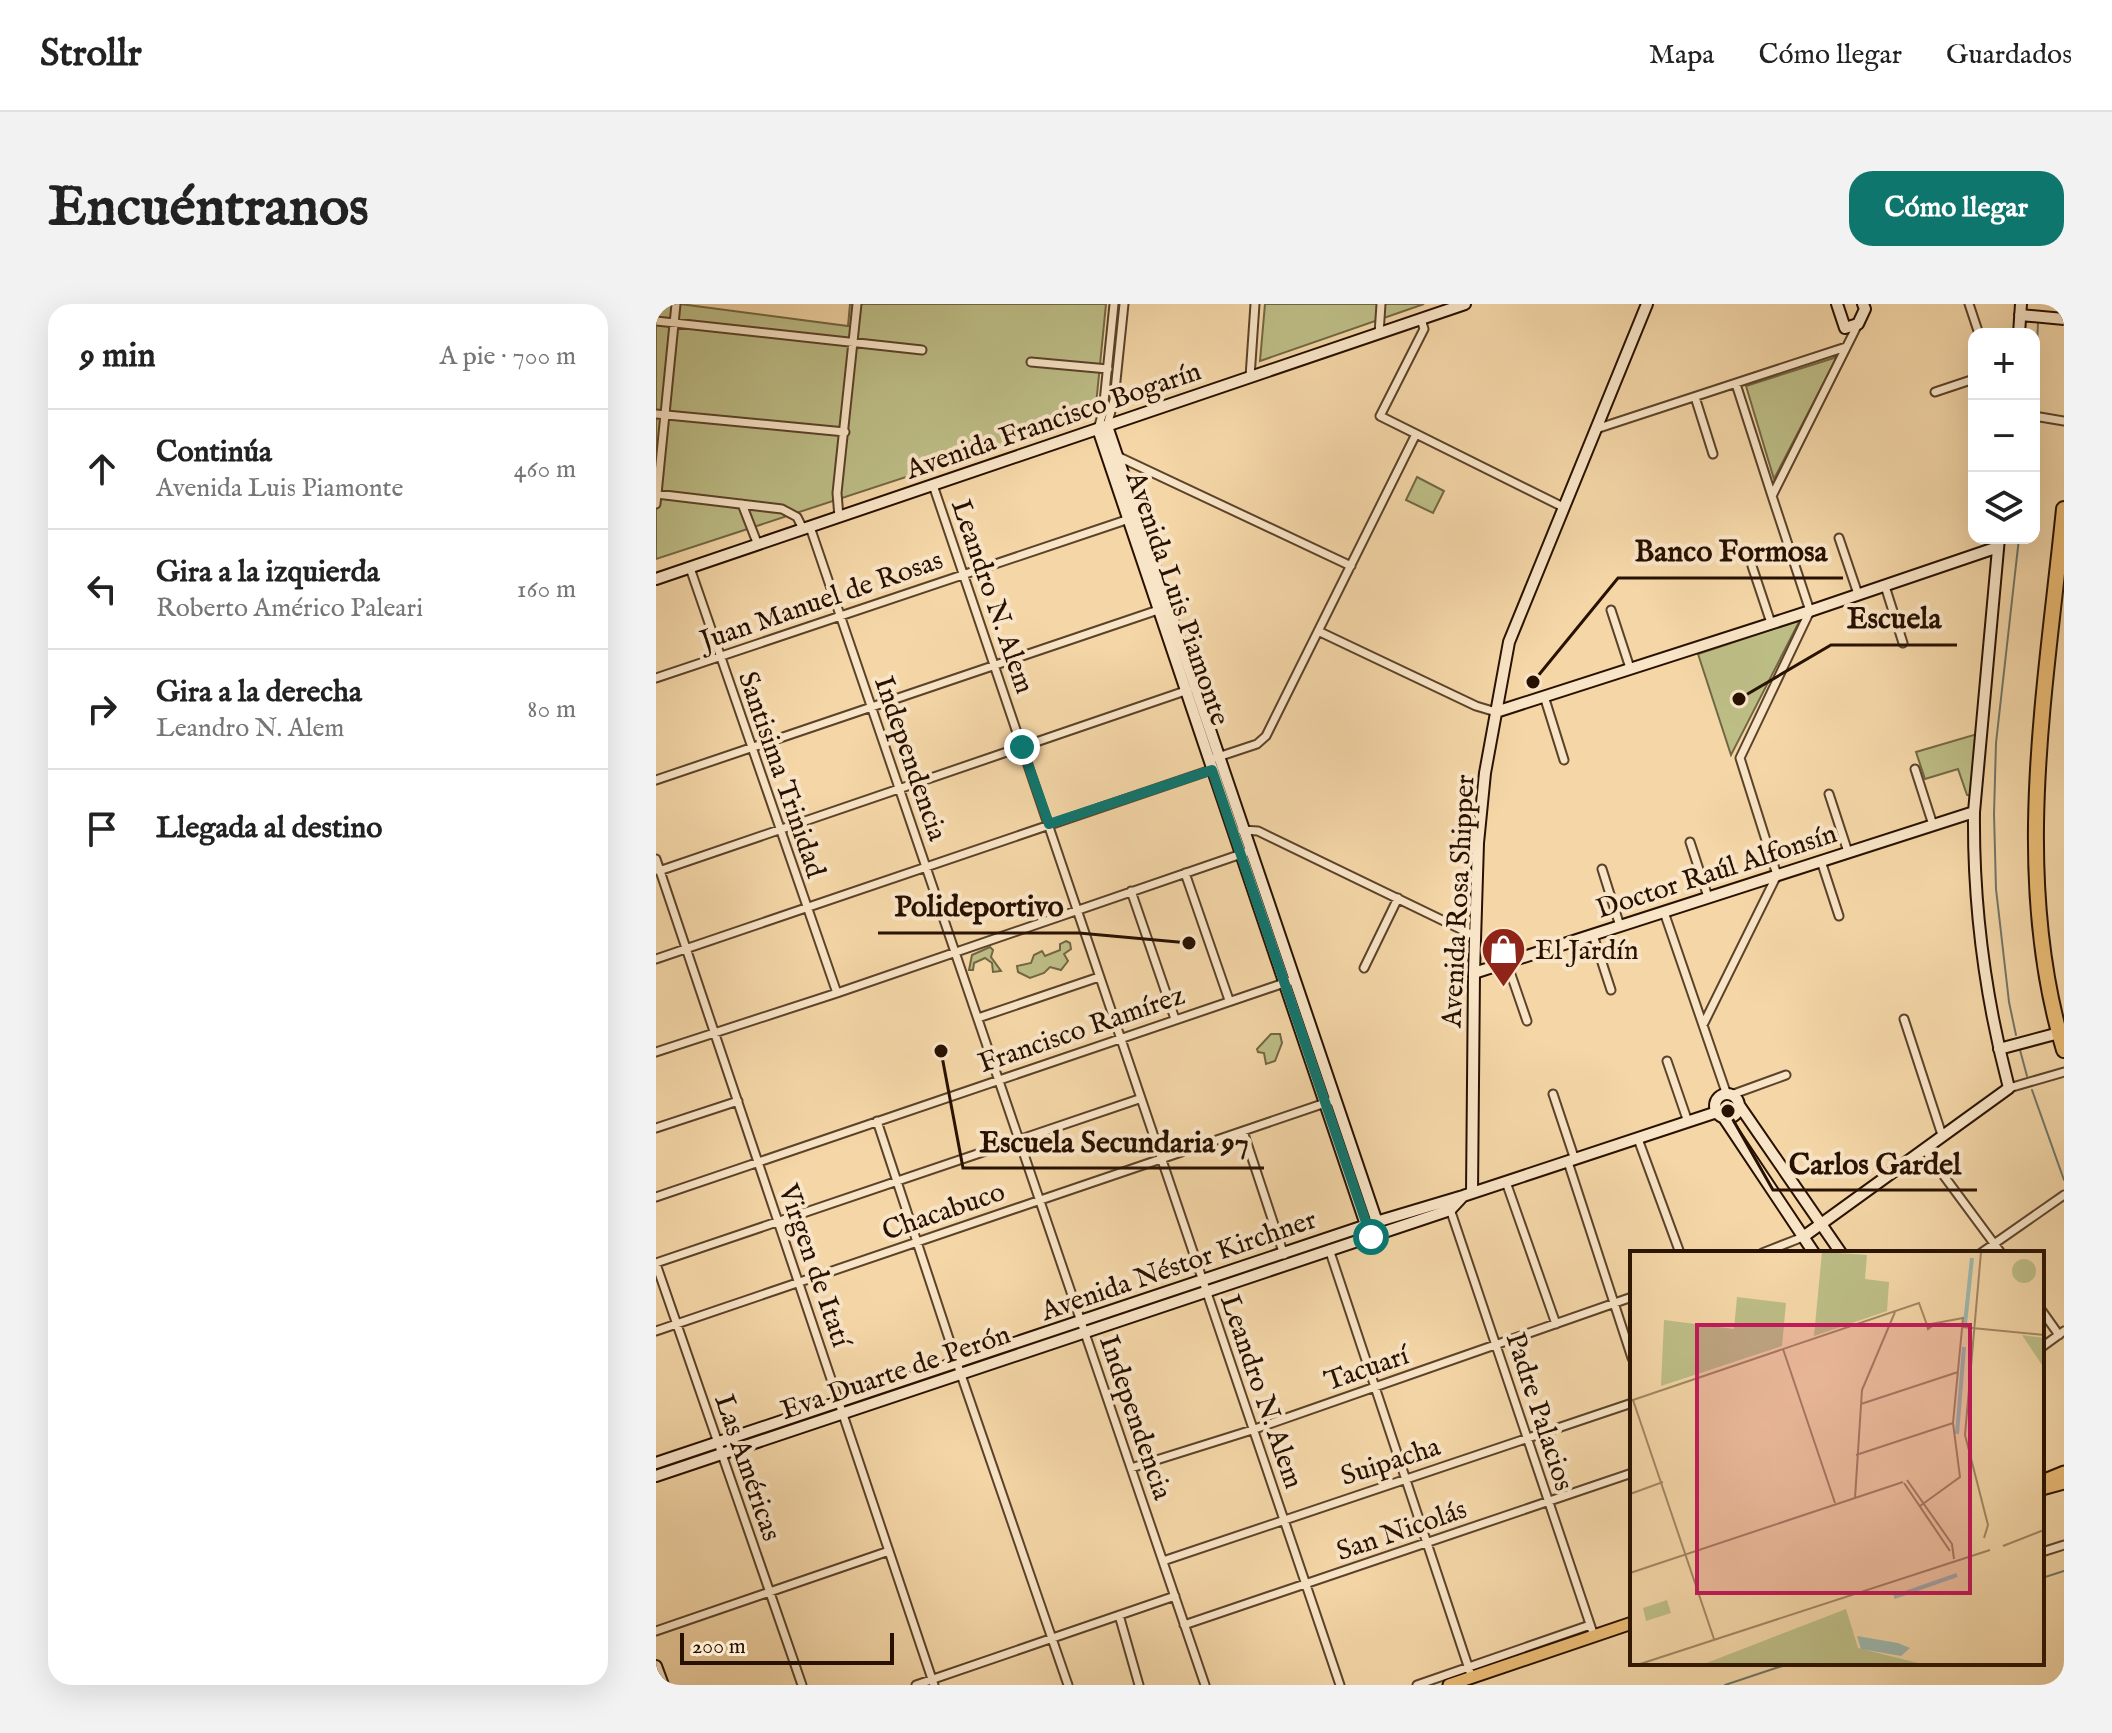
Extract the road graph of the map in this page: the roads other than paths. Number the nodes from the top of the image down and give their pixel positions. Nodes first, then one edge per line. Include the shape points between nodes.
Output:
1 (676, 304) edge
2 (857, 304) edge
3 (1114, 304) edge
4 (1124, 304) edge
5 (1255, 304) edge
6 (1381, 304) edge
7 (1465, 304) edge
8 (1647, 304) edge
9 (1863, 304) edge
10 (1969, 304) edge
11 (1841, 305) edge
12 (2021, 309) edge
13 (1421, 319) junction
14 (2064, 319) edge
15 (656, 321) edge
16 (674, 323) junction
17 (1858, 324) junction
18 (1845, 328) junction
19 (1977, 328) edge
20 (1379, 334) junction
21 (854, 342) junction
22 (1848, 343) junction
23 (922, 350) dead end
24 (1031, 362) dead end
25 (1108, 369) junction
26 (1250, 377) junction
27 (1968, 381) edge
28 (1736, 384) junction
29 (1935, 392) dead end
30 (1695, 397) junction
31 (661, 415) edge
32 (2040, 417) edge
33 (2064, 421) edge
34 (1102, 428) junction
35 (1594, 429) junction
36 (845, 432) junction
37 (1416, 434) junction
38 (1713, 454) dead end
39 (1110, 455) junction
40 (933, 485) junction
41 (656, 494) edge
42 (1772, 496) junction
43 (656, 504) edge
44 (742, 504) junction
45 (1563, 507) junction
46 (2064, 509) edge
47 (839, 517) junction
48 (1131, 518) junction
49 (806, 528) junction
50 (1839, 538) dead end
51 (1989, 544) edge
52 (1996, 544) edge
53 (758, 545) junction
54 (1351, 566) junction
55 (1752, 566) dead end
56 (690, 568) junction
57 (963, 574) junction
58 (656, 579) edge
59 (1885, 586) junction
60 (1858, 594) junction
61 (1162, 609) junction
62 (1611, 610) dead end
63 (1810, 611) junction
64 (840, 616) junction
65 (1771, 623) junction
66 (1318, 631) junction
67 (1903, 643) dead end
68 (720, 657) junction
69 (994, 665) junction
70 (1630, 668) junction
71 (656, 678) edge
72 (1190, 689) junction
73 (1544, 696) junction
74 (872, 707) junction
75 (1496, 712) junction
76 (1022, 747) junction
77 (751, 748) junction
78 (1564, 760) dead end
79 (1215, 763) junction
80 (1915, 769) dead end
81 (656, 780) edge
82 (900, 788) junction
83 (1829, 794) dead end
84 (1974, 812) junction
85 (1049, 824) junction
86 (1933, 825) junction
87 (779, 830) junction
88 (1237, 831) junction
89 (1690, 842) dead end
90 (1848, 852) junction
91 (1245, 853) junction
92 (656, 859) edge
93 (1821, 861) junction
94 (926, 866) junction
95 (1602, 869) dead end
96 (658, 871) edge
97 (1185, 873) junction
98 (1777, 875) junction
99 (1131, 891) junction
100 (1708, 897) junction
101 (1398, 898) junction
102 (805, 908) junction
103 (1076, 910) junction
104 (1664, 912) junction
105 (1839, 916) dead end
106 (1620, 926) junction
107 (1593, 935) junction
108 (1475, 936) junction
109 (687, 948) junction
110 (956, 951) junction
111 (656, 959) edge
112 (1507, 963) junction
113 (1364, 968) dead end
114 (1474, 973) junction
115 (1099, 977) junction
116 (1288, 981) junction
117 (1611, 990) dead end
118 (837, 993) junction
119 (1229, 1000) junction
120 (978, 1018) junction
121 (1175, 1019) junction
122 (1904, 1019) dead end
123 (1527, 1021) dead end
124 (1704, 1023) junction
125 (716, 1032) junction
126 (2061, 1033) edge
127 (1119, 1038) junction
128 (1999, 1049) junction
129 (2064, 1050) edge
130 (656, 1052) edge
131 (1667, 1061) dead end
132 (2064, 1072) edge
133 (1786, 1075) dead end
134 (999, 1079) junction
135 (2009, 1088) junction
136 (1553, 1094) dead end
137 (1729, 1095) junction
138 (1139, 1099) junction
139 (738, 1101) junction
140 (1330, 1102) junction
141 (1739, 1105) junction
142 (1720, 1115) junction
143 (877, 1121) junction
144 (1688, 1122) junction
145 (656, 1128) edge
146 (1243, 1131) junction
147 (1942, 1135) junction
148 (1638, 1139) junction
149 (1019, 1140) junction
150 (1924, 1149) junction
151 (1160, 1160) junction
152 (1571, 1161) junction
153 (758, 1162) junction
154 (898, 1181) junction
155 (1506, 1182) junction
156 (1468, 1195) junction
157 (2064, 1195) edge
158 (656, 1197) edge
159 (1039, 1201) junction
160 (1448, 1205) junction
161 (778, 1222) junction
162 (1371, 1224) junction
163 (1821, 1224) junction
164 (1376, 1235) junction
165 (1803, 1237) junction
166 (917, 1242) junction
167 (1994, 1244) junction
168 (1328, 1245) junction
169 (1679, 1251) edge
170 (1767, 1251) edge
171 (1813, 1251) edge
172 (1840, 1251) edge
173 (1984, 1251) edge
174 (1999, 1251) edge
175 (1285, 1259) junction
176 (656, 1264) edge
177 (798, 1282) junction
178 (1204, 1287) junction
179 (1630, 1298) edge
180 (1614, 1303) junction
181 (2044, 1313) edge
182 (1081, 1321) junction
183 (676, 1323) junction
184 (1556, 1324) junction
185 (656, 1331) edge
186 (1085, 1333) junction
187 (2062, 1333) edge
188 (1496, 1345) junction
189 (2044, 1346) edge
190 (1630, 1352) edge
191 (959, 1369) junction
192 (1375, 1387) junction
193 (839, 1402) junction
194 (1630, 1404) edge
195 (843, 1414) junction
196 (1252, 1430) junction
197 (1527, 1438) junction
198 (717, 1443) junction
199 (721, 1454) junction
200 (656, 1463) edge
201 (1131, 1468) junction
202 (2064, 1472) edge
203 (1630, 1474) edge
204 (656, 1476) edge
205 (1406, 1479) junction
206 (2044, 1480) edge
207 (2064, 1483) edge
208 (2044, 1488) edge
209 (1549, 1503) junction
210 (1283, 1519) junction
211 (1427, 1543) junction
212 (2064, 1545) edge
213 (889, 1551) junction
214 (2044, 1551) edge
215 (1163, 1561) junction
216 (1304, 1584) junction
217 (769, 1592) junction
218 (1175, 1596) junction
219 (1119, 1615) junction
220 (1630, 1623) edge
221 (1184, 1625) junction
222 (656, 1631) edge
223 (1592, 1631) junction
224 (1052, 1639) junction
225 (656, 1666) edge
226 (1470, 1672) junction
227 (934, 1682) edge
228 (663, 1685) edge
229 (802, 1685) edge
230 (916, 1685) edge
231 (1068, 1685) edge
232 (1139, 1685) edge
233 (1205, 1685) edge
234 (1340, 1685) edge
235 (1417, 1685) edge
236 (1449, 1685) edge

1 - 16 street
2 - 21 street
3 - 25 street
4 - 34 street via 1114,400
5 - 26 street
6 - 20 street
7 - 13 street, Avenida Francisco Bogarín
8 - 35 street, Avenida Rosa Shipper
9 - 17 street
10 - 19 street
11 - 18 street
12 - 14 street
13 - 20 street, Avenida Francisco Bogarín
13 - 37 street via 1424,329 1380,416
15 - 16 street
16 - 21 street
16 - 31 street
17 - 18 street
17 - 22 street
18 - 22 street
20 - 26 street, Avenida Francisco Bogarín
21 - 23 street
21 - 36 street
22 - 28 street
22 - 42 street
24 - 25 street
25 - 34 street
26 - 34 street, Avenida Francisco Bogarín
27 - 29 street
28 - 30 street
28 - 42 street
30 - 35 street
30 - 38 street
31 - 36 street
31 - 41 street
32 - 33 street
34 - 39 street, Avenida Luis Piamonte
34 - 40 street, Avenida Francisco Bogarín
35 - 45 street, Avenida Rosa Shipper
36 - 47 street
37 - 45 street
37 - 54 street
39 - 48 street, Avenida Luis Piamonte
39 - 54 street
40 - 47 street, Avenida Francisco Bogarín
40 - 57 street, Leandro N. Alem
41 - 43 street
41 - 44 street
42 - 63 street
44 - 49 street via 788,510
44 - 53 street
45 - 75 street, Avenida Rosa Shipper via 1510,637
46 - 126 highway via 2036,818 2044,963
47 - 49 street, Avenida Francisco Bogarín
48 - 57 street, Juan Manuel de Rosas
48 - 61 street, Avenida Luis Piamonte
49 - 53 street, Avenida Francisco Bogarín
49 - 64 street, Independencia
50 - 60 street
51 - 59 street
52 - 84 street
53 - 56 street, Avenida Francisco Bogarín
54 - 66 street
55 - 65 street
56 - 58 street, Avenida Francisco Bogarín
56 - 68 street, Santisima Trinidad
57 - 64 street, Juan Manuel de Rosas
57 - 69 street, Leandro N. Alem
59 - 60 street
59 - 67 street
60 - 63 street
61 - 69 street
61 - 72 street, Avenida Luis Piamonte
62 - 70 street
63 - 65 street
63 - 98 street via 1740,758
64 - 68 street, Juan Manuel de Rosas
64 - 74 street, Independencia
65 - 70 street
66 - 75 street
66 - 79 street via 1266,736
68 - 71 street, Juan Manuel de Rosas
68 - 77 street, Santisima Trinidad
69 - 74 street
69 - 76 street, Leandro N. Alem
70 - 73 street
72 - 76 street
72 - 79 street, Avenida Luis Piamonte
73 - 75 street
73 - 78 street
74 - 77 street
74 - 82 street, Independencia
75 - 108 street, Avenida Rosa Shipper via 1482,793
76 - 82 street
76 - 85 street, Leandro N. Alem
77 - 81 street
77 - 87 street, Santisima Trinidad
79 - 85 street
79 - 88 street, Avenida Luis Piamonte
80 - 86 street
82 - 87 street
82 - 94 street, Independencia
83 - 90 street
84 - 86 street, Doctor Raúl Alfonsín
84 - 128 street via 1980,950
85 - 94 street
85 - 103 street, Leandro N. Alem
86 - 90 street, Doctor Raúl Alfonsín
87 - 96 street
87 - 102 street, Santisima Trinidad
88 - 91 street, Avenida Luis Piamonte
88 - 101 street via 1258,831
89 - 100 street
90 - 93 street, Doctor Raúl Alfonsín
91 - 97 street
91 - 116 street, Avenida Luis Piamonte
92 - 96 street, Virgen de Itatí
93 - 98 street, Doctor Raúl Alfonsín
93 - 105 street
94 - 102 street
94 - 110 street, Independencia
95 - 106 street
96 - 109 street, Virgen de Itatí
97 - 99 street
97 - 119 street
98 - 100 street, Doctor Raúl Alfonsín
98 - 124 street
99 - 103 street
99 - 121 street
100 - 104 street, Doctor Raúl Alfonsín
101 - 108 street
101 - 113 street
102 - 109 street
102 - 118 street, Santisima Trinidad
103 - 110 street
103 - 115 street, Leandro N. Alem
104 - 106 street, Doctor Raúl Alfonsín
104 - 124 street
106 - 107 street, Doctor Raúl Alfonsín
107 - 112 street, Doctor Raúl Alfonsín
107 - 117 street
108 - 114 street, Avenida Rosa Shipper
109 - 111 street
109 - 125 street, Virgen de Itatí
110 - 118 street
110 - 120 street, Independencia
112 - 114 street, Doctor Raúl Alfonsín
112 - 123 street
114 - 156 street, Avenida Rosa Shipper
115 - 120 street
115 - 127 street, Leandro N. Alem
116 - 119 street, Francisco Ramírez
116 - 140 street, Avenida Luis Piamonte
118 - 125 street
119 - 121 street, Francisco Ramírez
120 - 134 street, Independencia
121 - 127 street, Francisco Ramírez
122 - 147 street
124 - 137 street
125 - 130 street
125 - 139 street, Virgen de Itatí
126 - 128 street
126 - 129 highway
127 - 134 street, Francisco Ramírez
127 - 138 street, Leandro N. Alem
128 - 135 street
131 - 144 street
132 - 135 street
133 - 137 street
134 - 143 street, Francisco Ramírez
134 - 149 street, Independencia
135 - 147 street
136 - 152 street
137 - 141 street
137 - 142 street via 1716,1102
138 - 149 street
138 - 151 street, Leandro N. Alem
139 - 145 street
139 - 153 street, Virgen de Itatí
140 - 146 street, Chacabuco
140 - 162 street, Avenida Luis Piamonte
141 - 142 street via 1735,1115
141 - 163 street
142 - 144 street
142 - 165 street
143 - 153 street, Francisco Ramírez
143 - 154 street
144 - 148 street
146 - 151 street, Chacabuco
146 - 175 street
147 - 150 street
148 - 152 street
148 - 169 street
149 - 154 street
149 - 159 street, Independencia
150 - 163 street
150 - 167 street
151 - 159 street, Chacabuco
151 - 178 street, Leandro N. Alem
152 - 155 street
152 - 180 street
153 - 158 street, Francisco Ramírez
153 - 161 street, Virgen de Itatí
154 - 161 street
154 - 166 street
155 - 156 street
155 - 184 street
156 - 160 street, Eva Duarte de Perón
157 - 167 street
159 - 166 street, Chacabuco
159 - 182 street, Independencia
160 - 162 street, Avenida Néstor Kirchner
160 - 164 street, Eva Duarte de Perón
160 - 188 street, Padre Palacios
161 - 176 street
161 - 177 street, Virgen de Itatí
162 - 164 street, Avenida Luis Piamonte
162 - 168 street, Avenida Néstor Kirchner
163 - 165 street
163 - 172 street
164 - 168 street, Eva Duarte de Perón
165 - 170 street
165 - 171 street
166 - 177 street, Chacabuco
166 - 191 street
167 - 173 street
167 - 174 street
168 - 175 street, Eva Duarte de Perón
168 - 192 street
175 - 178 street, Eva Duarte de Perón
176 - 183 street, Las Américas
177 - 183 street, Chacabuco
177 - 193 street, Virgen de Itatí
178 - 182 street, Avenida Néstor Kirchner
178 - 186 street, Eva Duarte de Perón
178 - 196 street, Leandro N. Alem
179 - 180 street, Tacuarí
180 - 184 street, Tacuarí
180 - 190 street
181 - 187 street
182 - 186 street, Independencia
182 - 191 street, Avenida Néstor Kirchner
183 - 185 street, Chacabuco
183 - 198 street, Las Américas
184 - 188 street, Tacuarí
186 - 191 street, Eva Duarte de Perón
186 - 201 street, Independencia
187 - 189 street
188 - 192 street, Tacuarí
188 - 197 street, Padre Palacios
191 - 193 street, Avenida Néstor Kirchner
191 - 195 street, Eva Duarte de Perón
191 - 224 street
192 - 196 street, Tacuarí
192 - 205 street
193 - 195 street, Virgen de Itatí
193 - 198 street, Avenida Néstor Kirchner
194 - 197 street, Suipacha
195 - 199 street, Eva Duarte de Perón
195 - 213 street, Virgen de Itatí
196 - 201 street, Tacuarí
196 - 210 street, Leandro N. Alem
197 - 205 street, Suipacha
197 - 209 street, Padre Palacios
198 - 199 street, Las Américas
198 - 200 street, Avenida Néstor Kirchner
199 - 204 street, Eva Duarte de Perón
199 - 217 street, Las Américas
201 - 215 street, Independencia
202 - 206 main road
203 - 209 street, San Nicolás
205 - 210 street, Suipacha
205 - 211 street
207 - 208 main road
209 - 211 street, San Nicolás
209 - 223 street, Padre Palacios
210 - 215 street, Suipacha
210 - 216 street, Leandro N. Alem
211 - 216 street, San Nicolás
211 - 226 street
212 - 214 street
213 - 217 street
213 - 227 street, Virgen de Itatí
215 - 218 street, Independencia
216 - 221 street, San Nicolás
216 - 234 street, Leandro N. Alem
217 - 222 street
217 - 229 street, Las Américas
218 - 219 street
218 - 221 street, Independencia
219 - 224 street
219 - 232 street
220 - 223 main road
221 - 233 street, Independencia
223 - 226 main road
224 - 227 street
224 - 231 street
225 - 228 street
226 - 235 street
226 - 236 main road
227 - 230 street

